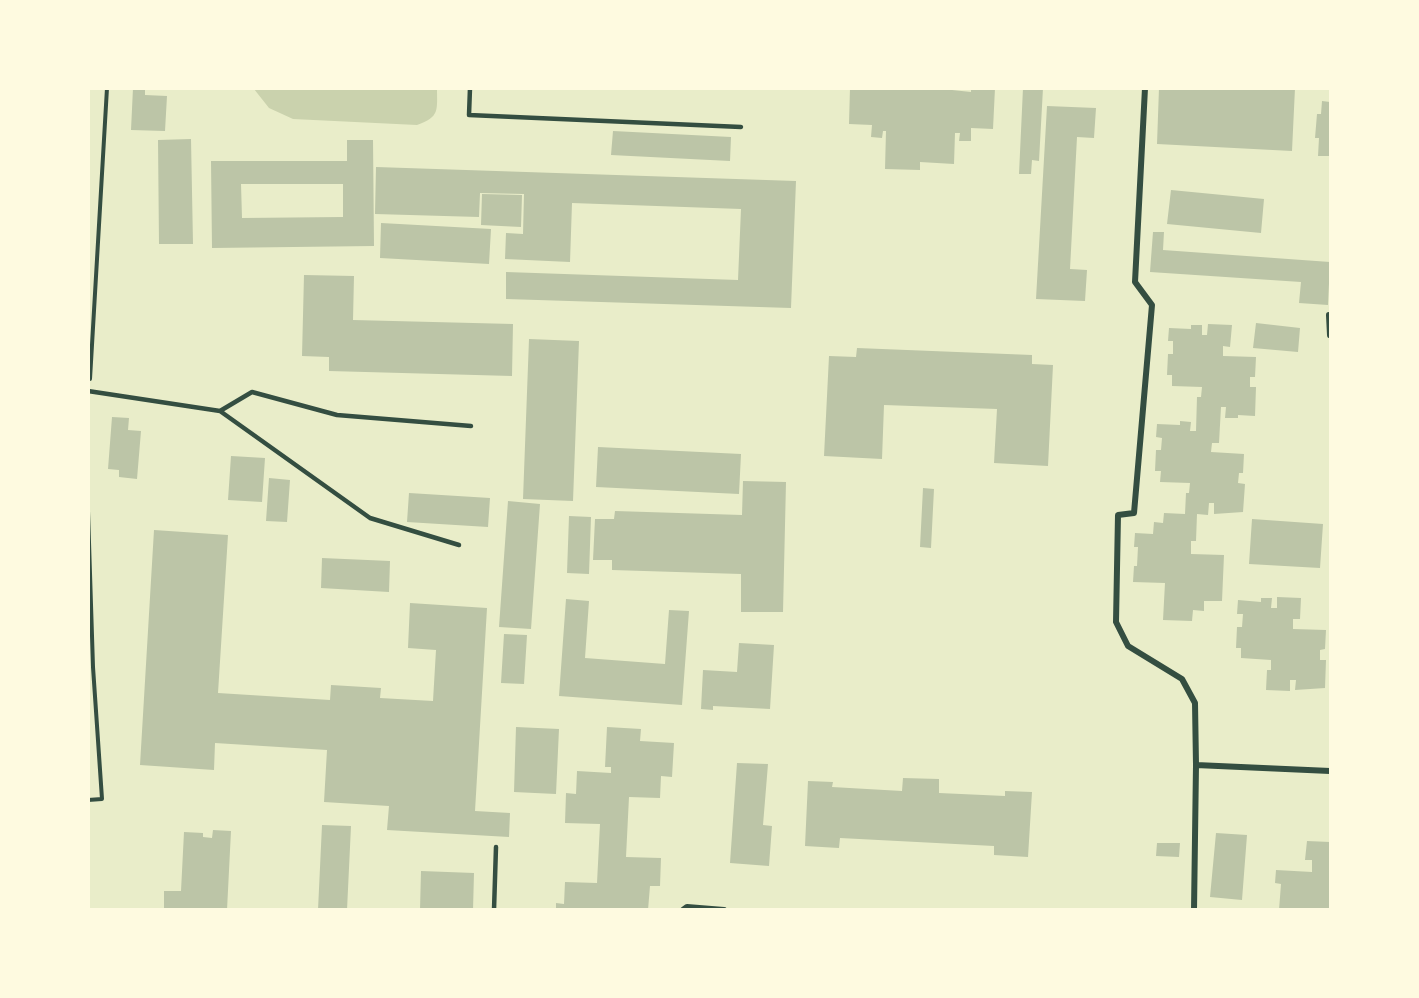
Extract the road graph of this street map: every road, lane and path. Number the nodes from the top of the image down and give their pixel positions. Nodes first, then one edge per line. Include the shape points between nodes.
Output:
1 (107, 88) edge
2 (470, 88) edge
3 (1145, 88) edge
4 (741, 127) dead end
5 (1329, 315) edge
6 (1330, 335) edge
7 (89, 391) edge
8 (220, 411) junction
9 (471, 426) dead end
10 (88, 511) edge
11 (459, 545) dead end
12 (1196, 765) junction
13 (1330, 771) edge
14 (88, 800) edge
15 (496, 848) dead end
16 (494, 909) edge
17 (683, 909) edge
18 (724, 909) edge
19 (1194, 909) edge

1 - 7 path
2 - 4 lane via 469,115
3 - 12 street via 1135,282 1152,305 1134,513 1118,515 1116,622 1128,646 1182,680 1195,703
5 - 6 street
7 - 8 lane
8 - 9 lane via 252,392 337,415
8 - 11 lane via 370,518
10 - 14 path via 102,799
12 - 13 street
12 - 19 street
15 - 16 lane
17 - 18 street

